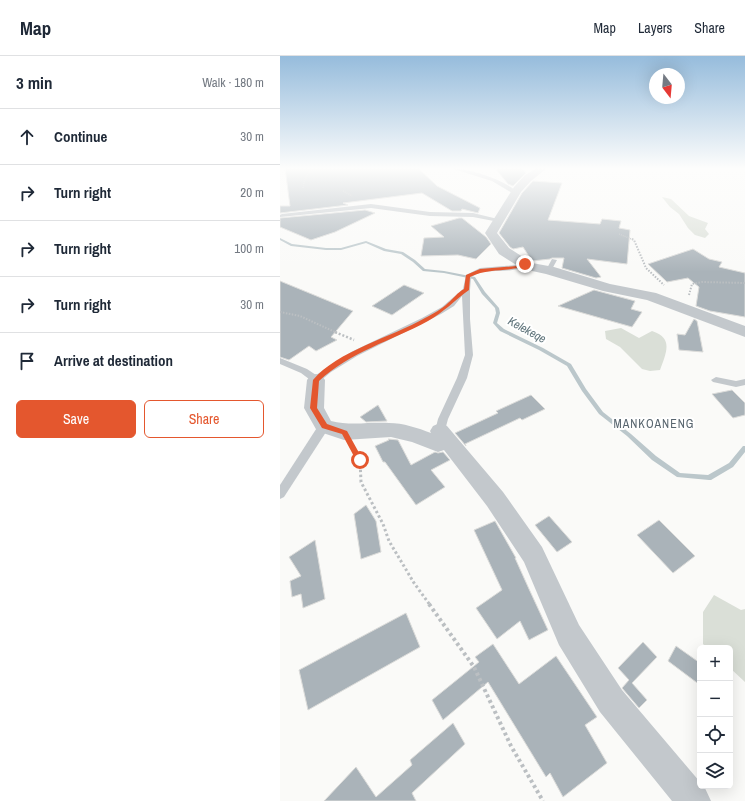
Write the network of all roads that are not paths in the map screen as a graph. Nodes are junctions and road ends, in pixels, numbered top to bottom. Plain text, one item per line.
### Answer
1 (509, 203) edge
2 (282, 216) dead end
3 (498, 220) junction
4 (525, 264) junction
5 (466, 290) junction
6 (745, 332) edge
7 (280, 361) edge
8 (316, 380) junction
9 (716, 380) dead end
10 (745, 382) edge
11 (324, 426) junction
12 (444, 436) junction
13 (280, 494) edge
14 (694, 801) edge

1 - 3 street
2 - 3 lane
3 - 4 street
4 - 5 lane
4 - 6 street
5 - 8 lane
5 - 12 lane
7 - 8 lane
8 - 11 street
9 - 10 lane
11 - 12 street
11 - 13 lane
12 - 14 street

